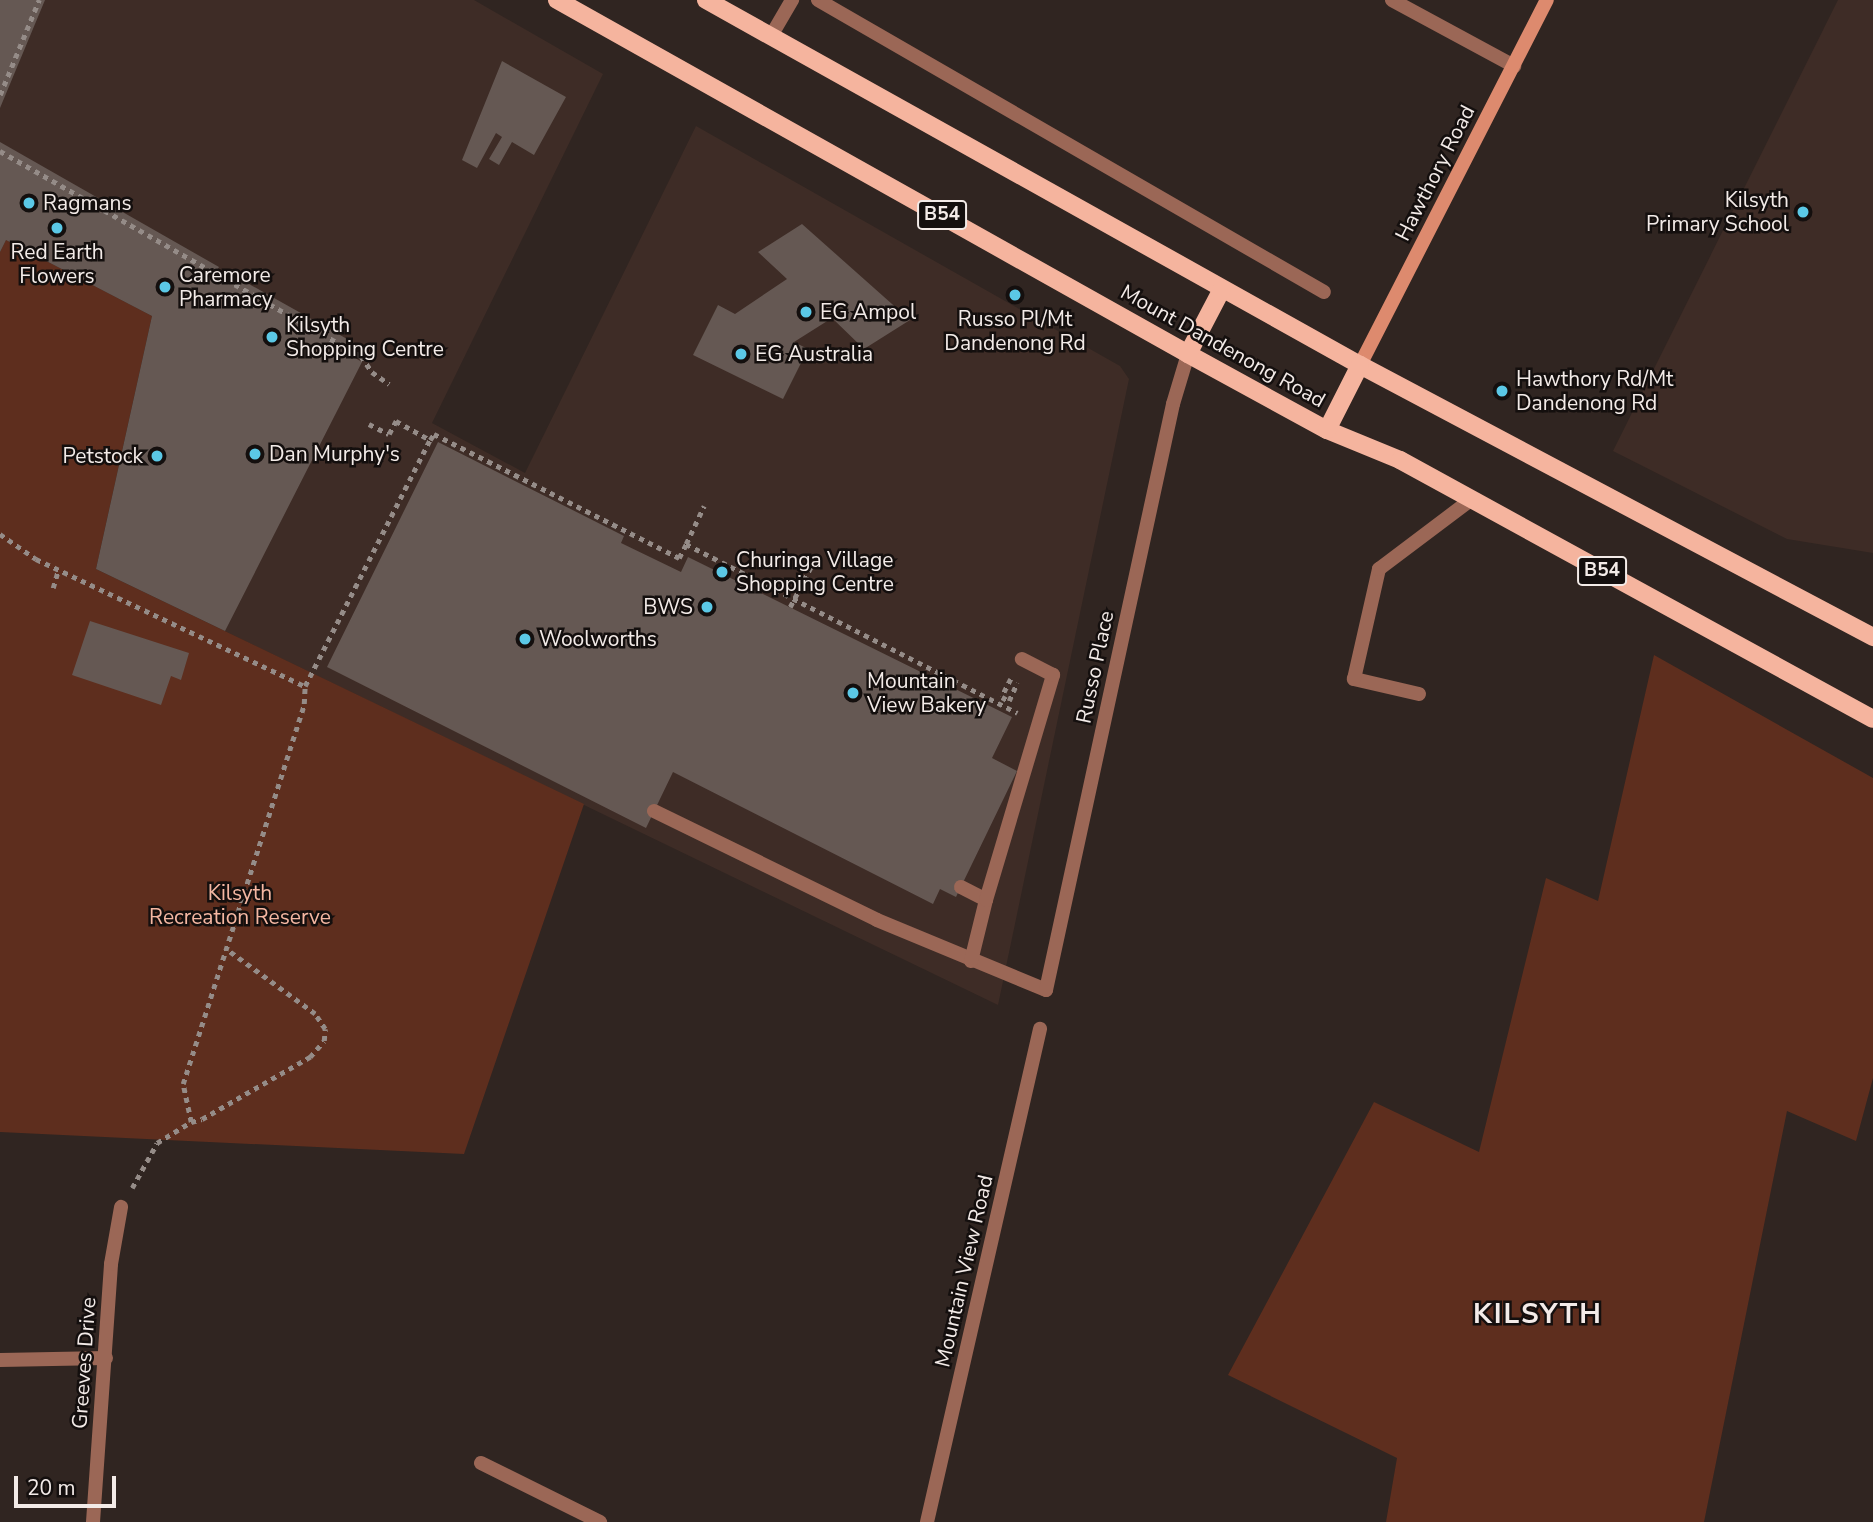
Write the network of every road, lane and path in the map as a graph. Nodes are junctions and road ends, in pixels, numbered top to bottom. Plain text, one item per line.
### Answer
1 (39, 0) edge
2 (557, 0) edge
3 (706, 0) edge
4 (792, 0) edge
5 (818, 0) edge
6 (1392, 0) edge
7 (1547, 0) edge
8 (771, 36) junction
9 (1514, 66) junction
10 (0, 95) edge
11 (0, 150) edge
12 (1222, 289) junction
13 (1324, 292) dead end
14 (1188, 354) junction
15 (1360, 365) junction
16 (389, 384) dead end
17 (369, 424) dead end
18 (1326, 430) junction
19 (430, 440) junction
20 (1472, 499) junction
21 (704, 506) dead end
22 (0, 534) edge
23 (686, 544) junction
24 (814, 559) dead end
25 (58, 570) junction
26 (53, 588) dead end
27 (794, 600) junction
28 (790, 607) dead end
29 (1873, 637) edge
30 (1021, 659) joint
31 (1028, 682) dead end
32 (304, 686) junction
33 (1419, 694) dead end
34 (1021, 703) dead end
35 (1873, 719) edge
36 (654, 811) dead end
37 (961, 887) dead end
38 (986, 900) junction
39 (226, 949) junction
40 (971, 961) junction
41 (1041, 1029) dead end
42 (191, 1122) junction
43 (121, 1207) joint
44 (106, 1357) junction
45 (0, 1360) edge
46 (481, 1463) dead end
47 (93, 1522) edge
48 (600, 1522) edge
49 (928, 1522) edge

1 - 10 path
2 - 14 main road, Mount Dandenong Road / B54
3 - 8 main road
4 - 8 street
5 - 13 street
6 - 9 street
7 - 9 main road, Hawthory Road
8 - 12 main road
9 - 15 main road, Hawthory Road
11 - 16 path
12 - 14 main road
12 - 15 main road
14 - 18 main road, Mount Dandenong Road / B54
14 - 40 street, Russo Place
15 - 18 main road
15 - 29 main road
17 - 19 path
18 - 20 main road, Mount Dandenong Road / B54
19 - 23 path
19 - 32 path
20 - 33 street
20 - 35 main road, Mount Dandenong Road / B54
21 - 23 path
22 - 25 path
23 - 27 path
24 - 27 path
25 - 26 path
25 - 32 path
27 - 28 path
27 - 34 path
30 - 31 path
30 - 38 street
32 - 39 path
36 - 40 street
37 - 38 street
38 - 40 street
39 - 42 path
39 - 42 path
41 - 49 street, Mountain View Road
42 - 43 path
43 - 44 street, Greeves Drive
44 - 45 street
44 - 47 street, Greeves Drive
46 - 48 street

